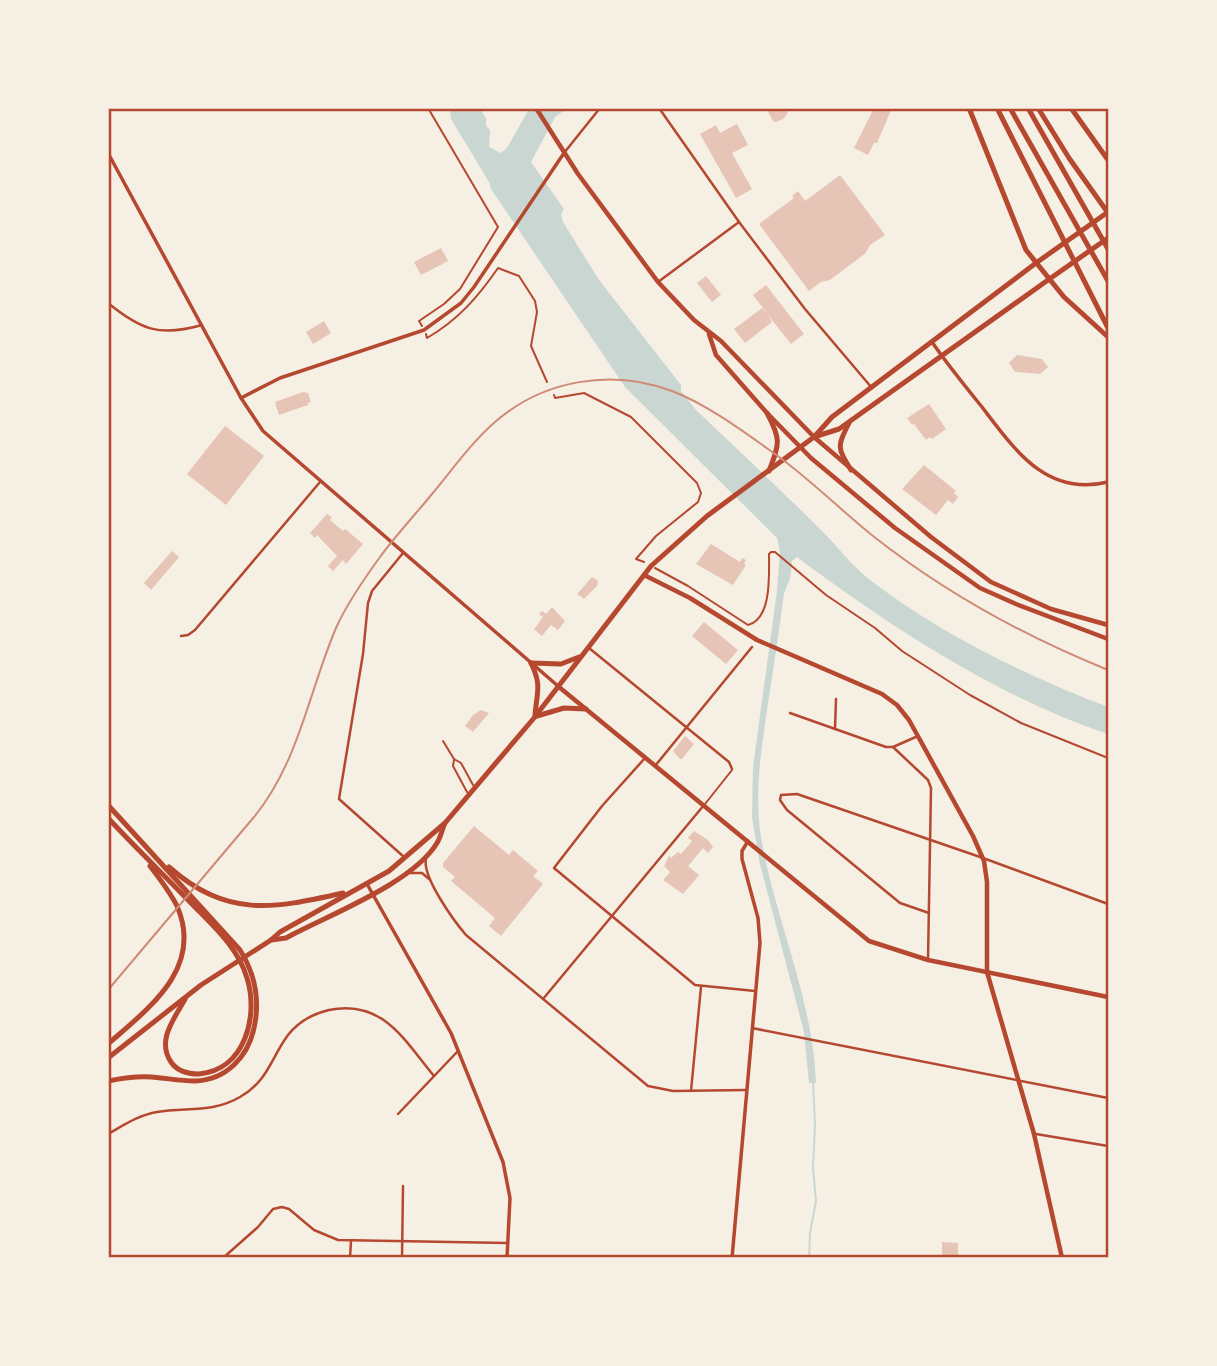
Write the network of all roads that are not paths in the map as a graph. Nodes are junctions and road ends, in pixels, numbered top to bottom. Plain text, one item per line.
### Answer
1 (536, 108) edge
2 (600, 108) edge
3 (659, 108) edge
4 (969, 108) edge
5 (997, 108) edge
6 (1010, 108) edge
7 (1028, 108) edge
8 (1038, 108) edge
9 (1071, 108) edge
10 (108, 153) edge
11 (564, 153) junction
12 (1108, 160) edge
13 (1108, 213) edge
14 (739, 222) junction
15 (1108, 238) edge
16 (1108, 249) edge
17 (1036, 263) junction
18 (1048, 280) junction
19 (1108, 281) edge
20 (658, 282) junction
21 (108, 303) edge
22 (202, 325) junction
23 (1108, 328) edge
24 (709, 334) junction
25 (1108, 337) edge
26 (932, 342) junction
27 (941, 355) junction
28 (872, 387) junction
29 (241, 398) junction
30 (767, 413) junction
31 (849, 421) junction
32 (814, 437) junction
33 (801, 447) junction
34 (851, 470) junction
35 (769, 471) junction
36 (320, 482) junction
37 (1108, 482) edge
38 (403, 553) junction
39 (644, 575) junction
40 (1108, 625) edge
41 (181, 636) dead end
42 (1108, 639) edge
43 (752, 647) dead end
44 (589, 648) junction
45 (582, 657) junction
46 (531, 663) junction
47 (559, 687) junction
48 (836, 699) dead end
49 (586, 709) junction
50 (790, 713) dead end
51 (534, 718) junction
52 (686, 728) junction
53 (835, 729) junction
54 (918, 736) junction
55 (443, 741) dead end
56 (893, 747) junction
57 (645, 758) junction
58 (454, 759) junction
59 (655, 766) junction
60 (732, 769) joint
61 (475, 788) junction
62 (468, 795) junction
63 (108, 805) edge
64 (704, 805) junction
65 (108, 818) edge
66 (445, 822) junction
67 (930, 839) junction
68 (748, 841) junction
69 (147, 847) junction
70 (430, 850) junction
71 (140, 852) junction
72 (405, 858) junction
73 (983, 858) junction
74 (401, 877) junction
75 (433, 883) junction
76 (367, 884) junction
77 (353, 891) junction
78 (372, 894) junction
79 (1108, 904) edge
80 (929, 913) junction
81 (612, 915) junction
82 (207, 916) junction
83 (271, 940) junction
84 (928, 960) junction
85 (987, 972) junction
86 (251, 983) junction
87 (701, 987) junction
88 (755, 991) junction
89 (187, 996) junction
90 (1108, 997) edge
91 (543, 999) junction
92 (752, 1028) junction
93 (108, 1044) edge
94 (459, 1050) junction
95 (108, 1058) edge
96 (434, 1076) junction
97 (108, 1081) edge
98 (1020, 1081) junction
99 (746, 1090) junction
100 (691, 1091) junction
101 (1108, 1098) edge
102 (398, 1114) dead end
103 (108, 1134) edge
104 (1034, 1134) junction
105 (1108, 1146) edge
106 (403, 1186) dead end
107 (351, 1241) junction
108 (402, 1241) junction
109 (508, 1243) junction
110 (223, 1258) edge
111 (350, 1258) edge
112 (402, 1258) edge
113 (507, 1258) edge
114 (732, 1258) edge
115 (1062, 1258) edge

1 - 11 main road
2 - 11 street
3 - 14 street
4 - 17 main road
5 - 23 main road
6 - 19 main road
7 - 16 main road
8 - 13 main road
9 - 12 main road
10 - 22 street
11 - 20 main road
11 - 29 street
13 - 17 main road
14 - 20 street
14 - 28 street
15 - 18 main road
17 - 18 main road
17 - 26 main road
18 - 25 main road
18 - 27 main road
20 - 24 main road
21 - 22 street
22 - 29 street
24 - 30 main road
24 - 32 main road
26 - 27 street
26 - 28 main road
27 - 31 main road
27 - 37 street
28 - 32 main road
29 - 36 street
30 - 33 main road
30 - 35 main road
31 - 32 main road
31 - 34 main road
32 - 33 main road
32 - 34 main road
33 - 35 main road
33 - 42 main road
34 - 40 main road
35 - 39 main road
36 - 38 street
36 - 41 street
38 - 46 street
38 - 72 street
39 - 44 main road
39 - 54 main road
43 - 52 street
44 - 45 main road
44 - 52 street
45 - 46 main road
45 - 47 main road
46 - 47 street
46 - 51 main road
47 - 49 main road
47 - 51 main road
48 - 53 street
49 - 51 main road
49 - 57 main road
50 - 53 street
51 - 61 main road
52 - 59 street
52 - 60 street
53 - 56 street
54 - 56 street
54 - 73 main road
55 - 58 lane
56 - 67 street
57 - 59 main road
57 - 81 street
58 - 61 lane
58 - 62 lane
59 - 64 main road
60 - 64 lane
61 - 62 main road
62 - 66 main road
63 - 69 main road
64 - 68 main road
64 - 81 street
65 - 71 main road
66 - 70 main road
66 - 72 main road
67 - 73 street
67 - 80 street
67 - 80 street
68 - 84 main road
68 - 88 street
69 - 77 main road
69 - 82 main road
70 - 74 main road
70 - 75 street
71 - 82 main road
71 - 93 main road
72 - 76 main road
73 - 79 street
73 - 85 main road
74 - 75 street
74 - 78 main road
75 - 91 street
76 - 77 main road
76 - 78 street
77 - 83 main road
78 - 83 main road
78 - 94 street
80 - 84 street
81 - 87 street
81 - 91 street
82 - 86 main road
83 - 89 main road
84 - 85 main road
85 - 90 main road
85 - 98 main road
86 - 89 main road
86 - 97 main road
87 - 88 street
87 - 100 street
88 - 92 street
89 - 95 main road
91 - 100 street
92 - 98 street
92 - 99 street
94 - 96 street
94 - 109 street
96 - 102 street
96 - 103 street
98 - 101 street
98 - 104 main road
99 - 100 street
99 - 114 street
104 - 105 street
104 - 115 main road
106 - 108 street
107 - 108 street
107 - 110 street
107 - 111 street
108 - 109 street
108 - 112 street
109 - 113 street

